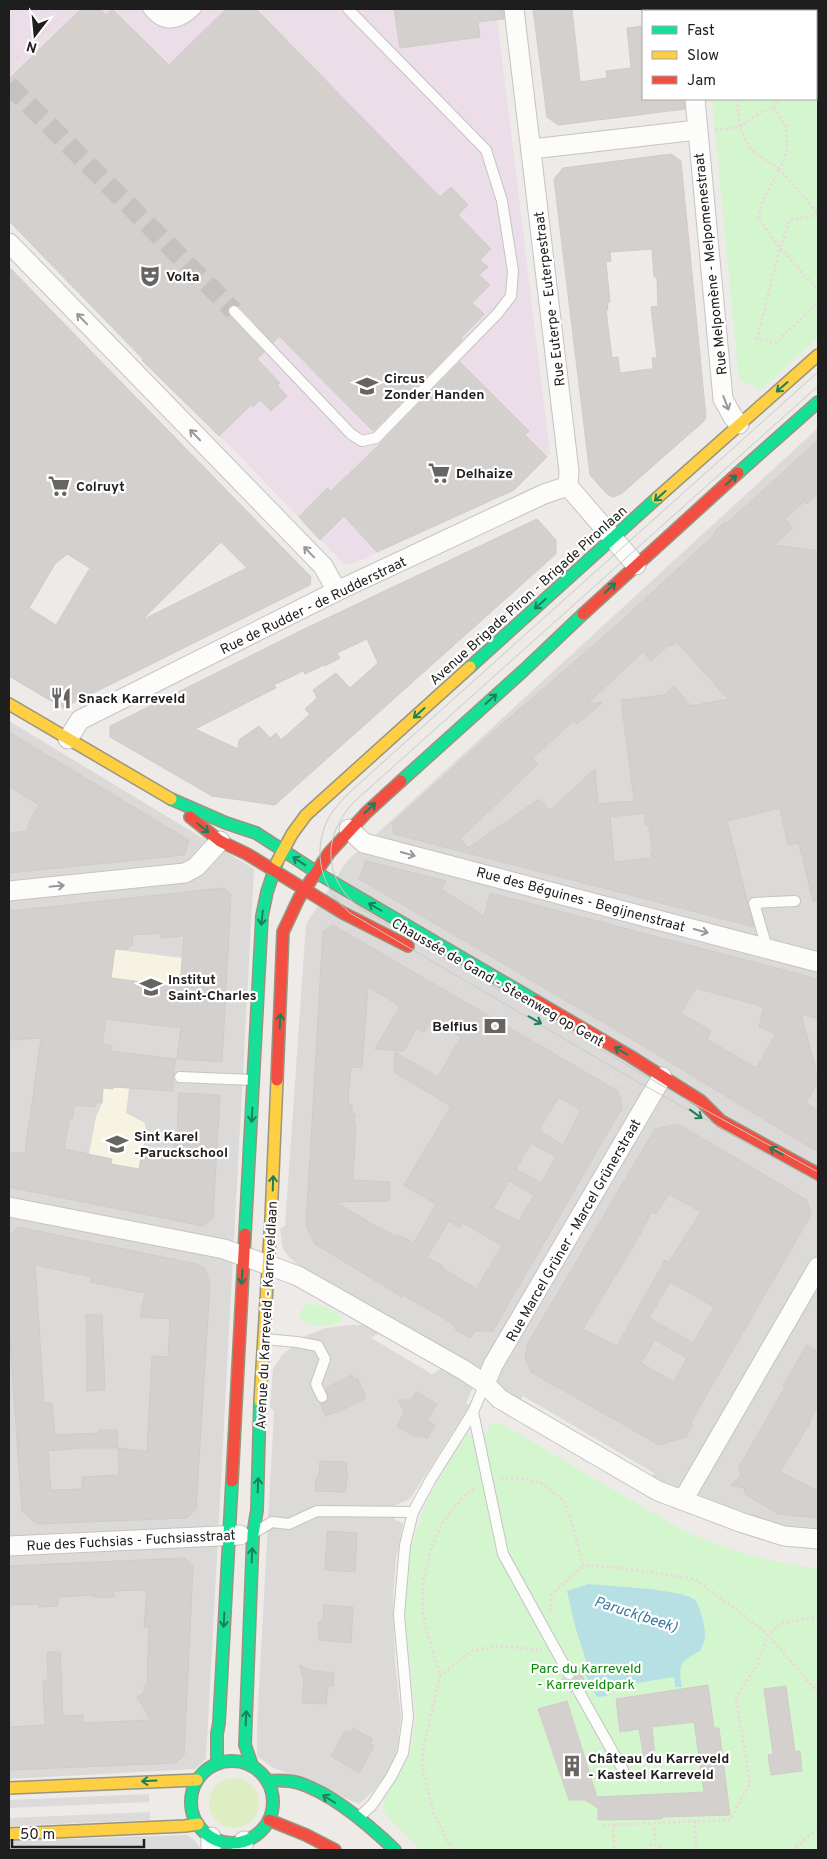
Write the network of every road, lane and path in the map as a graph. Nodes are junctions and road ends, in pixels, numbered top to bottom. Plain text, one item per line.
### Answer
1 (68, 9) edge
2 (148, 9) edge
3 (157, 9) edge
4 (183, 9) edge
5 (196, 9) edge
6 (348, 9) edge
7 (514, 9) edge
8 (9, 65) edge
9 (695, 100) edge
10 (737, 100) edge
11 (777, 100) edge
12 (774, 108) junction
13 (740, 126) junction
14 (704, 130) junction
15 (532, 149) junction
16 (780, 169) junction
17 (818, 214) edge
18 (9, 244) edge
19 (780, 248) junction
20 (818, 290) edge
21 (818, 303) edge
22 (234, 311) tunnel mouth
23 (818, 355) edge
24 (818, 402) edge
25 (739, 424) junction
26 (568, 486) junction
27 (613, 538) junction
28 (636, 564) junction
29 (337, 591) junction
30 (9, 704) edge
31 (68, 739) junction
32 (166, 797) junction
33 (348, 830) junction
34 (220, 841) junction
35 (283, 850) junction
36 (274, 871) junction
37 (315, 871) junction
38 (303, 889) junction
39 (9, 891) edge
40 (795, 902) dead end
41 (767, 948) junction
42 (419, 952) dead end
43 (818, 962) edge
44 (613, 1073) dead end
45 (180, 1077) dead end
46 (253, 1080) junction
47 (627, 1085) dead end
48 (656, 1086) junction
49 (699, 1116) dead end
50 (759, 1155) dead end
51 (818, 1174) edge
52 (9, 1207) edge
53 (244, 1257) junction
54 (268, 1265) junction
55 (818, 1267) edge
56 (263, 1338) junction
57 (485, 1384) junction
58 (322, 1397) dead end
59 (473, 1412) junction
60 (683, 1500) junction
61 (414, 1512) junction
62 (253, 1534) junction
63 (229, 1536) junction
64 (818, 1538) edge
65 (9, 1546) edge
66 (583, 1565) dead end
67 (818, 1617) edge
68 (547, 1634) junction
69 (768, 1635) junction
70 (559, 1657) junction
71 (569, 1674) dead end
72 (440, 1676) dead end
73 (578, 1690) dead end
74 (818, 1692) edge
75 (217, 1764) junction
76 (252, 1765) junction
77 (622, 1770) dead end
78 (197, 1780) junction
79 (268, 1781) junction
80 (9, 1788) edge
81 (357, 1819) junction
82 (269, 1820) junction
83 (695, 1822) junction
84 (603, 1825) dead end
85 (613, 1825) junction
86 (654, 1828) dead end
87 (818, 1829) edge
88 (9, 1834) edge
89 (207, 1837) edge
90 (655, 1844) junction
91 (242, 1846) edge
92 (335, 1850) edge
93 (394, 1850) edge
94 (614, 1850) edge
95 (647, 1850) edge
96 (663, 1850) edge
97 (696, 1850) edge
98 (792, 1850) edge

1 - 8 path
2 - 5 lane
3 - 4 lane
6 - 22 lane
7 - 15 street, Rue Euterpe - Euterpestraat
9 - 14 street, Rue Melpomène - Melpomenestraat
10 - 13 path
11 - 12 path
12 - 13 path
12 - 16 path
13 - 14 path
13 - 16 path
14 - 15 street
14 -> 25 street, Rue Melpomène - Melpomenestraat
15 - 26 street, Rue Euterpe - Euterpestraat
16 - 17 path
16 - 19 path
17 - 19 path
29 -> 18 street
19 - 20 path
19 - 21 path
23 -> 25 street, Avenue Brigade Piron - Brigade Pironlaan
28 -> 24 street
25 -> 27 street, Avenue Brigade Piron - Brigade Pironlaan
26 - 27 street
26 - 29 street, Rue de Rudder - de Rudderstraat
27 - 28 street
27 -> 35 street, Avenue Brigade Piron - Brigade Pironlaan
33 -> 28 street
29 - 31 street, Rue de Rudder - de Rudderstraat
30 - 31 street, Chaussée de Gand - Steenweg op Gent
31 - 32 street, Chaussée de Gand - Steenweg op Gent
32 -> 34 street, Chaussée de Gand - Steenweg op Gent
32 - 35 street, Chaussée de Gand - Steenweg op Gent
33 - 37 street
33 -> 41 street, Rue des Béguines - Begijnenstraat
34 - 36 street, Chaussée de Gand - Steenweg op Gent
39 -> 34 street
35 - 36 street, Avenue Brigade Piron - Brigade Pironlaan
37 -> 35 street, Chaussée de Gand - Steenweg op Gent
36 - 38 street, Chaussée de Gand - Steenweg op Gent
36 -> 46 street, Avenue du Karreveld - Karreveldlaan
37 - 38 street, Avenue du Karreveld - Karreveldlaan
48 -> 37 street, Chaussée de Gand - Steenweg op Gent
38 - 42 street, Chaussée de Gand - Steenweg op Gent
54 -> 38 street, Avenue du Karreveld - Karreveldlaan
40 - 41 lane
41 - 43 street, Rue des Béguines - Begijnenstraat
44 - 47 path
45 - 46 lane
46 -> 53 street, Avenue du Karreveld - Karreveldlaan
51 -> 48 street, Chaussée de Gand - Steenweg op Gent
48 - 57 street, Rue Marcel Grüner - Marcel Grünerstraat
49 -> 50 street
52 - 53 street
53 - 54 street
53 -> 63 street, Avenue du Karreveld - Karreveldlaan
54 - 56 street, Avenue du Karreveld - Karreveldlaan
54 - 57 street
55 - 60 street
56 - 58 lane
62 -> 56 street, Avenue du Karreveld - Karreveldlaan
57 - 59 lane
57 - 60 street
59 - 61 lane
59 - 68 lane
60 - 64 street
61 - 62 lane
61 - 81 lane
62 - 63 street, Rue des Fuchsias - Fuchsiasstraat
76 -> 62 street, Avenue du Karreveld - Karreveldlaan
63 - 65 street, Rue des Fuchsias - Fuchsiasstraat
63 -> 75 street, Avenue du Karreveld - Karreveldlaan
66 - 68 path
67 - 69 path
68 - 70 lane
69 - 74 path
69 - 83 path
70 - 71 lane
70 - 72 path
73 - 77 lane
75 - 76 street
75 - 78 street
76 - 79 street
78 -> 80 street
78 - 89 street
81 -> 79 street
79 - 82 street
81 - 93 street
82 - 91 street
82 - 92 street
83 - 85 path
83 - 97 path
84 - 85 path
85 - 94 path
86 - 90 path
87 - 98 path
88 - 89 street
89 - 91 street
90 - 95 path
90 - 96 path

